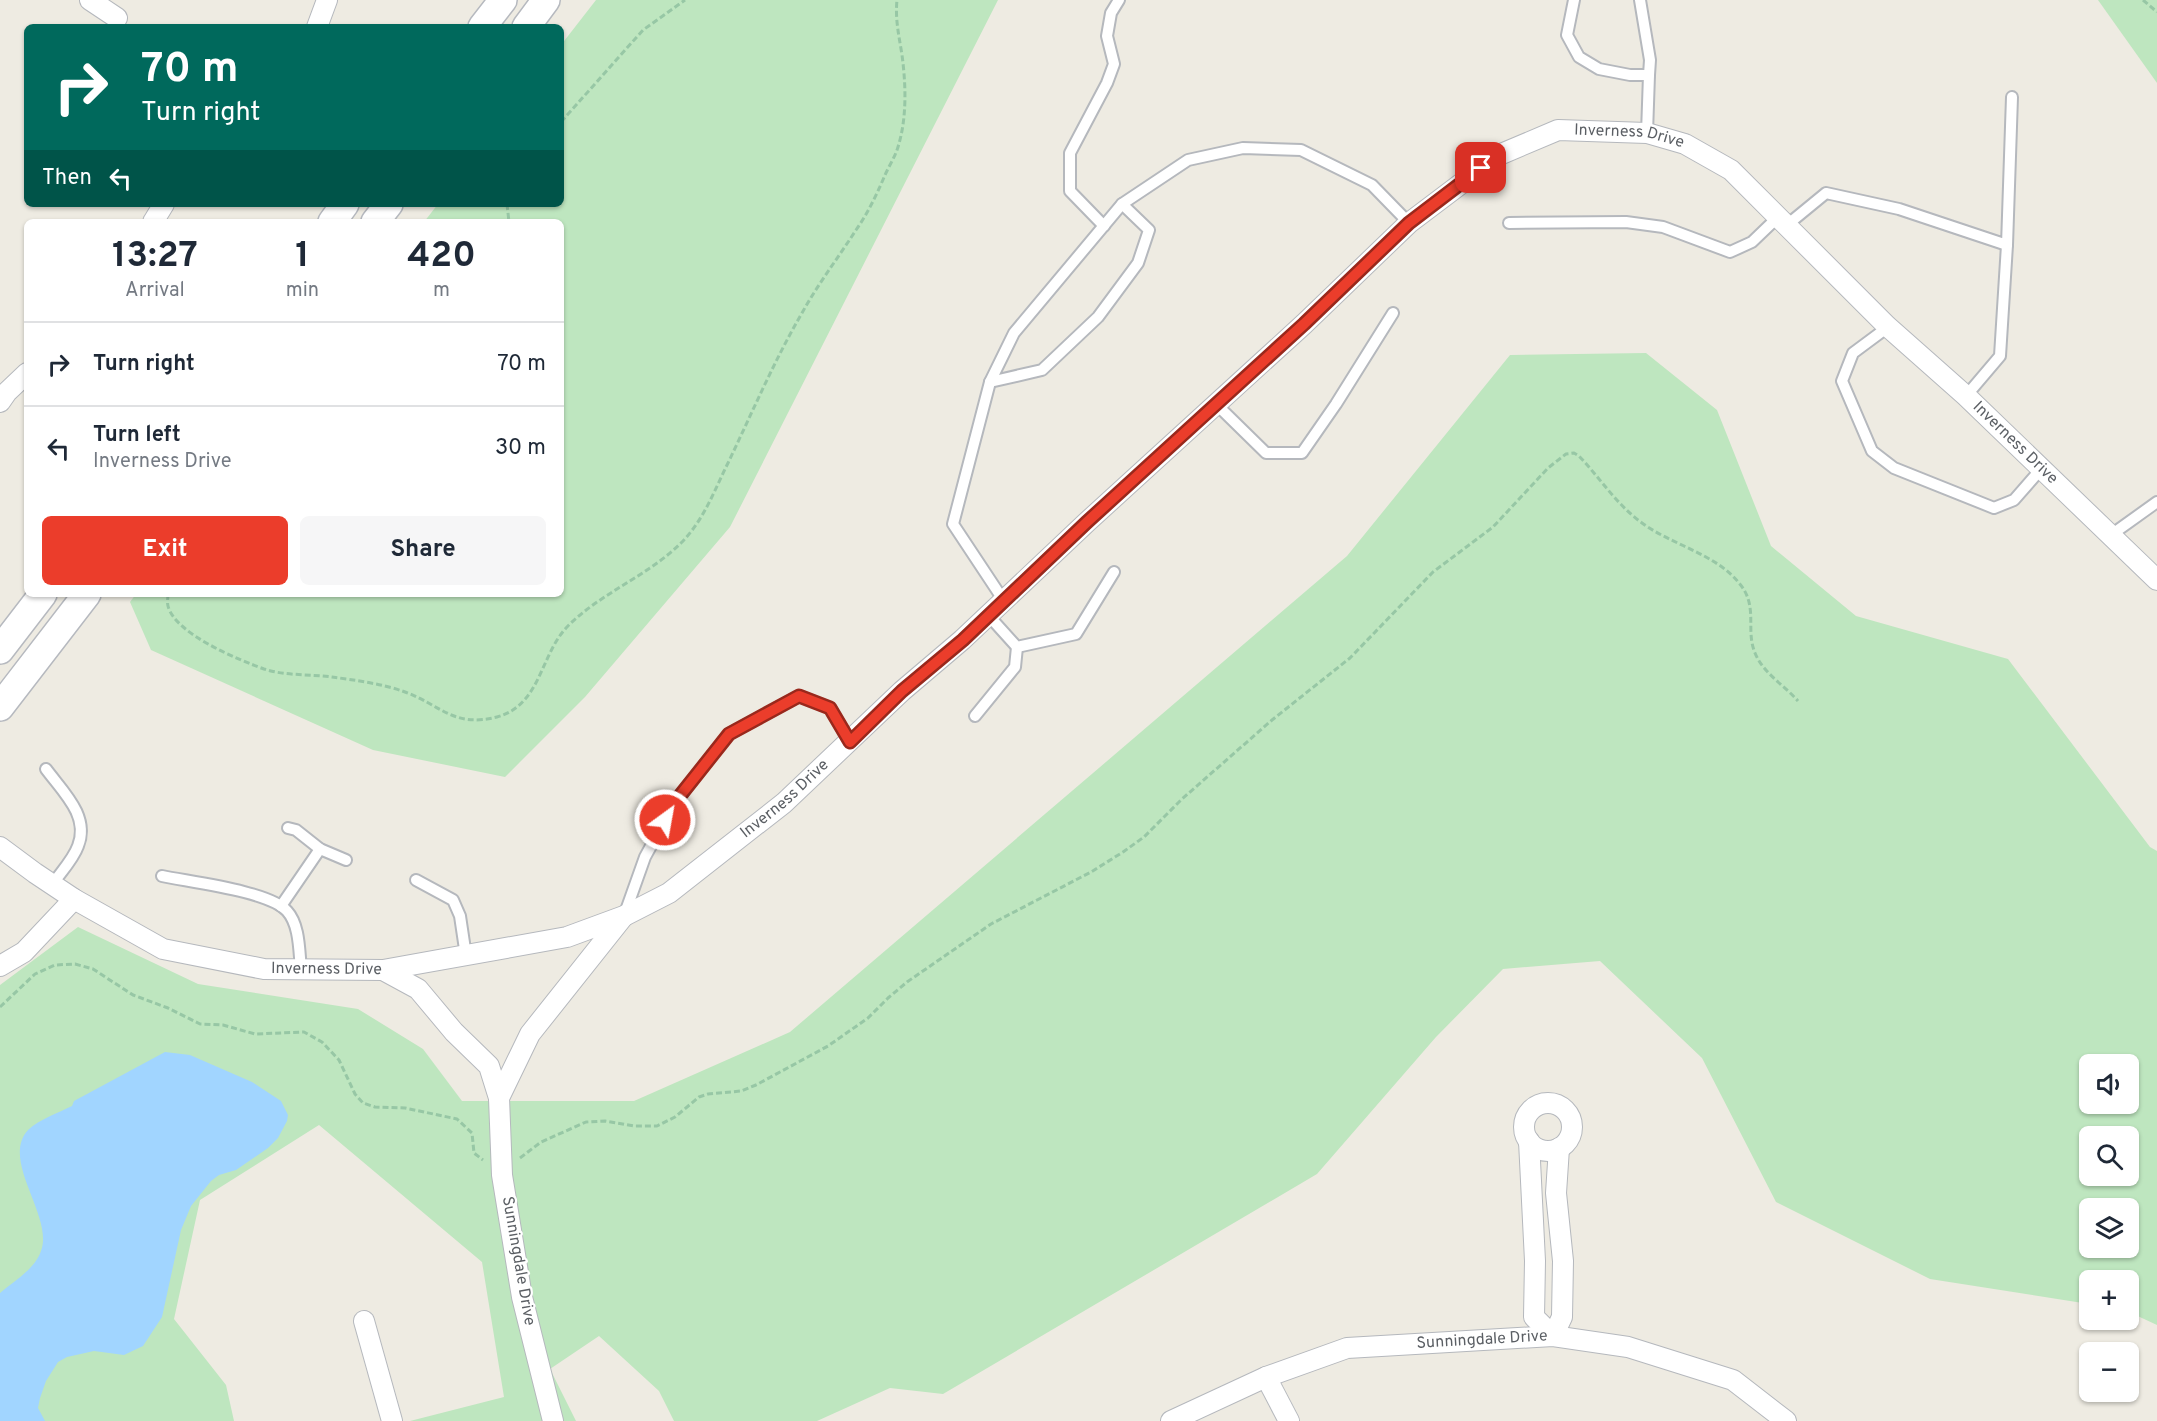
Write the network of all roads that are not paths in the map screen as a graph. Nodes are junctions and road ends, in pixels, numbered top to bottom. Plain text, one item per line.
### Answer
1 (90, 0) edge
2 (327, 0) edge
3 (503, 0) edge
4 (546, 0) edge
5 (1119, 0) edge
6 (1574, 0) edge
7 (1640, 0) edge
8 (117, 18) dead end
9 (318, 24) edge
10 (484, 24) edge
11 (528, 24) edge
12 (1649, 75) junction
13 (2012, 97) dead end
14 (1647, 133) junction
15 (1122, 204) junction
16 (387, 207) edge
17 (377, 219) edge
18 (1782, 221) junction
19 (1409, 223) junction
20 (1509, 223) dead end
21 (1104, 226) junction
22 (2007, 245) junction
23 (1393, 313) dead end
24 (1888, 327) junction
25 (24, 376) edge
26 (990, 382) junction
27 (1966, 396) junction
28 (0, 402) edge
29 (1216, 404) junction
30 (2042, 468) junction
31 (2157, 502) edge
32 (2111, 535) junction
33 (1114, 572) dead end
34 (2157, 580) edge
35 (41, 597) edge
36 (85, 597) edge
37 (1004, 601) junction
38 (989, 616) junction
39 (1017, 647) junction
40 (0, 650) edge
41 (0, 707) edge
42 (975, 716) dead end
43 (850, 742) junction
44 (46, 769) dead end
45 (288, 828) dead end
46 (0, 847) edge
47 (320, 849) junction
48 (346, 860) dead end
49 (162, 876) dead end
50 (416, 880) dead end
51 (52, 885) junction
52 (74, 899) junction
53 (281, 906) junction
54 (624, 916) junction
55 (466, 956) junction
56 (0, 966) edge
57 (301, 969) junction
58 (383, 970) junction
59 (499, 1098) junction
60 (1528, 1141) junction
61 (1559, 1148) junction
62 (1556, 1193) junction
63 (1530, 1196) junction
64 (1563, 1261) junction
65 (1535, 1262) junction
66 (364, 1321) dead end
67 (1553, 1336) junction
68 (1266, 1377) junction
69 (392, 1421) edge
70 (553, 1421) edge
71 (1171, 1421) edge
72 (1289, 1421) edge
73 (1786, 1421) edge

1 - 8 street
2 - 9 street
3 - 10 main road
4 - 11 main road
5 - 21 lane
6 - 12 lane
7 - 12 lane
12 - 14 lane
13 - 22 lane
14 - 18 street, Inverness Drive
14 - 19 street, Inverness Drive
15 - 19 lane
15 - 21 lane
15 - 26 lane
16 - 17 main road
18 - 20 lane
18 - 22 lane
18 - 24 street, Inverness Drive
19 - 29 street, Inverness Drive
21 - 26 lane
22 - 27 lane
23 - 29 lane
24 - 27 street, Inverness Drive
24 - 30 lane
25 - 28 street
26 - 37 lane
27 - 30 street, Inverness Drive
29 - 37 street, Inverness Drive
30 - 32 street, Inverness Drive
31 - 32 lane
32 - 34 street, Inverness Drive
33 - 39 lane
35 - 40 main road
36 - 41 main road
37 - 38 street, Inverness Drive
38 - 39 lane
38 - 43 street, Inverness Drive
39 - 42 lane
43 - 54 street, Inverness Drive
43 - 54 lane
44 - 51 lane
45 - 47 lane
46 - 51 street, Inverness Drive
47 - 48 lane
47 - 53 lane
49 - 53 lane
50 - 55 lane
51 - 52 street, Inverness Drive
52 - 56 street
52 - 57 street, Inverness Drive
53 - 57 lane
54 - 55 street, Inverness Drive
54 - 59 street, Sunningdale Drive
55 - 58 street, Inverness Drive
57 - 58 street, Inverness Drive
58 - 59 street, Sunningdale Drive
59 - 70 street, Sunningdale Drive
60 - 61 street
60 - 61 street
60 - 63 street
61 - 62 street
62 - 63 street
62 - 64 street
63 - 65 street
64 - 65 street
64 - 67 street
65 - 67 street
66 - 69 street
67 - 68 street, Sunningdale Drive
67 - 73 street, Sunningdale Drive
68 - 71 street, Sunningdale Drive
68 - 72 street

